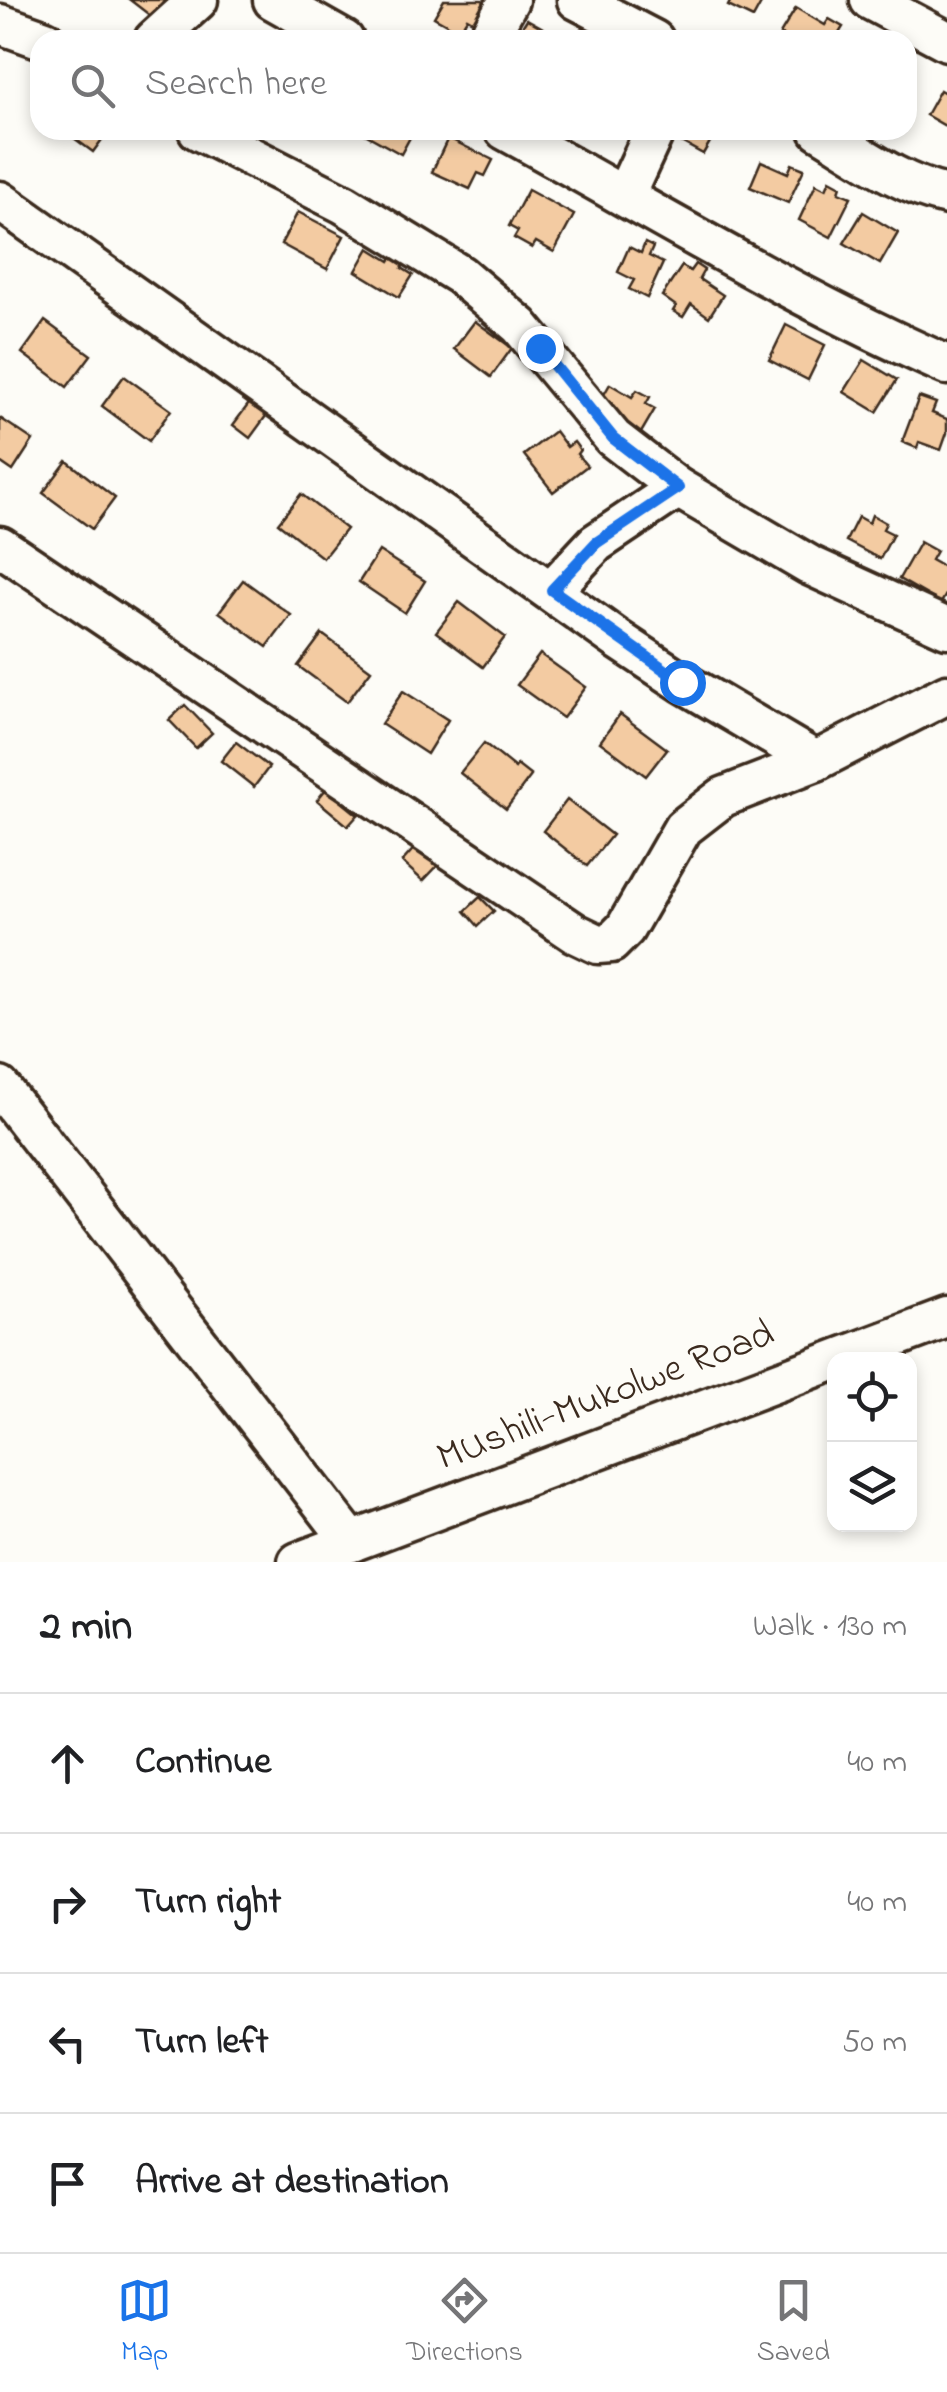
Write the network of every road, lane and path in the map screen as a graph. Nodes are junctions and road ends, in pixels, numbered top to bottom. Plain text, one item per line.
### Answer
1 (198, 0) edge
2 (273, 0) edge
3 (509, 0) edge
4 (577, 0) edge
5 (870, 0) edge
6 (0, 24) edge
7 (165, 30) edge
8 (326, 30) edge
9 (492, 30) edge
10 (635, 30) edge
11 (30, 35) edge
12 (947, 41) edge
13 (218, 140) edge
14 (523, 140) edge
15 (650, 140) edge
16 (835, 140) edge
17 (947, 195) edge
18 (625, 196) junction
19 (0, 201) edge
20 (947, 364) edge
21 (678, 488) junction
22 (0, 546) edge
23 (552, 590) junction
24 (947, 628) edge
25 (947, 694) edge
26 (816, 761) junction
27 (0, 1087) edge
28 (947, 1318) edge
29 (352, 1542) junction
30 (298, 1562) edge

1 - 7 street
2 - 8 street
3 - 9 street
4 - 10 street
5 - 12 street
6 - 11 street
13 - 21 street
14 - 18 street
15 - 18 street
16 - 17 street
18 - 20 street
19 - 23 street
21 - 23 street
21 - 24 street
22 - 26 street
23 - 26 street
25 - 26 street
27 - 29 street
28 - 29 street, MUshili-Mukolwe Road
29 - 30 street, MUshili-Mukolwe Road

